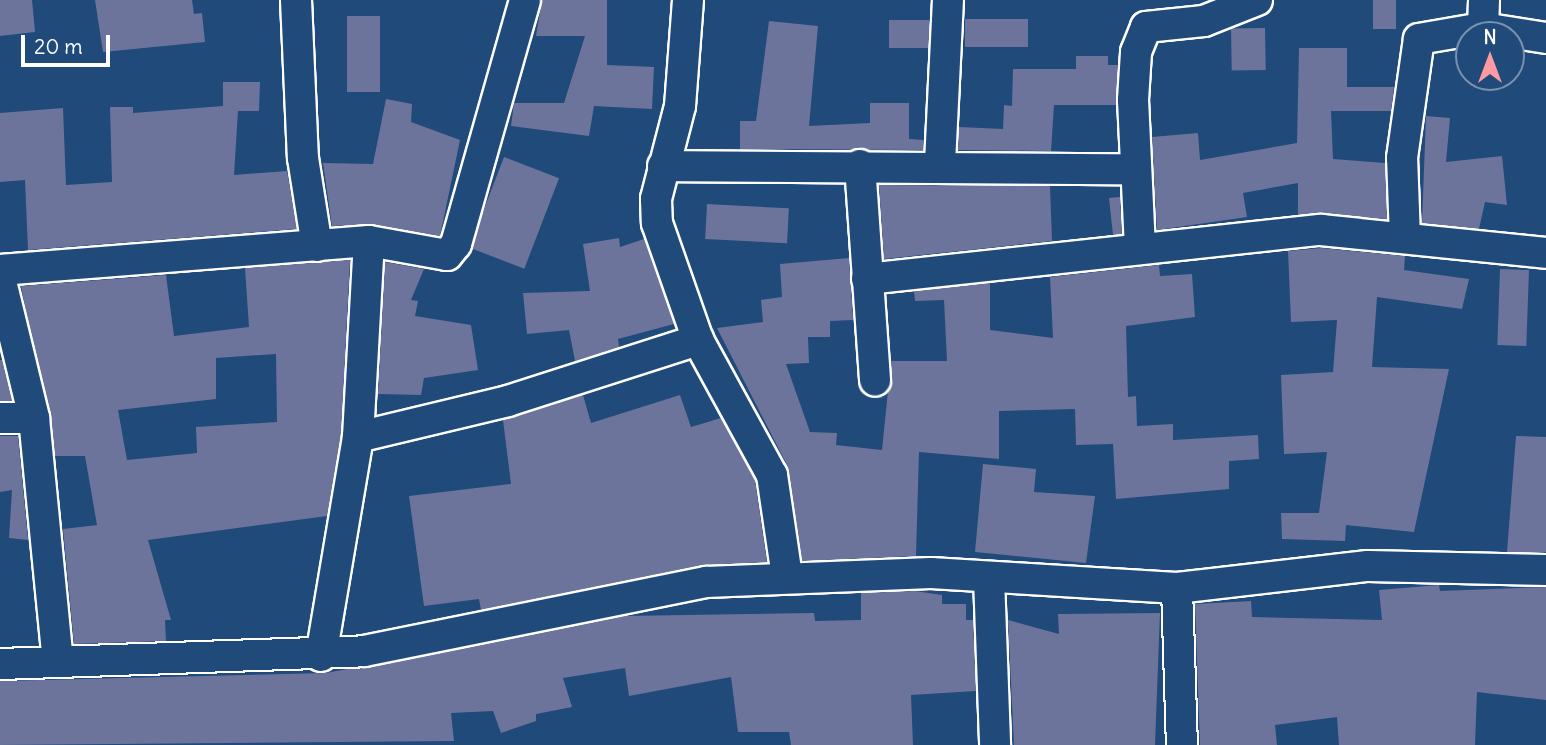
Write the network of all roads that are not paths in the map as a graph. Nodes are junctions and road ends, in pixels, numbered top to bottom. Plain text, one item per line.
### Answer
1 (296, 0) edge
2 (525, 0) edge
3 (688, 0) edge
4 (948, 0) edge
5 (1257, 0) edge
6 (1484, 14) edge
7 (1546, 38) edge
8 (940, 163) junction
9 (860, 165) junction
10 (663, 166) junction
11 (1134, 169) junction
12 (1405, 238) junction
13 (369, 241) junction
14 (317, 246) junction
15 (1140, 248) junction
16 (1546, 253) edge
17 (0, 271) edge
18 (0, 277) edge
19 (867, 279) junction
20 (698, 340) junction
21 (875, 380) dead end
22 (0, 418) edge
23 (34, 418) junction
24 (358, 437) junction
25 (1546, 569) edge
26 (787, 578) junction
27 (989, 578) junction
28 (1177, 588) junction
29 (321, 656) junction
30 (58, 661) junction
31 (0, 664) edge
32 (995, 745) edge
33 (1182, 745) edge

1 - 14 street
2 - 13 street
3 - 10 street
4 - 8 street
5 - 11 street
6 - 7 street
6 - 12 street
8 - 9 street
8 - 11 street
9 - 10 street
9 - 19 street
10 - 20 street
11 - 15 street
12 - 15 street
12 - 16 street
13 - 14 street
13 - 24 street
14 - 17 street
15 - 19 street
18 - 23 street
19 - 21 street
20 - 24 street
20 - 26 street
22 - 23 street
23 - 30 street
24 - 29 street
25 - 28 street
26 - 27 street
26 - 29 street
27 - 28 street
27 - 32 street
28 - 33 street
29 - 30 street
30 - 31 street

